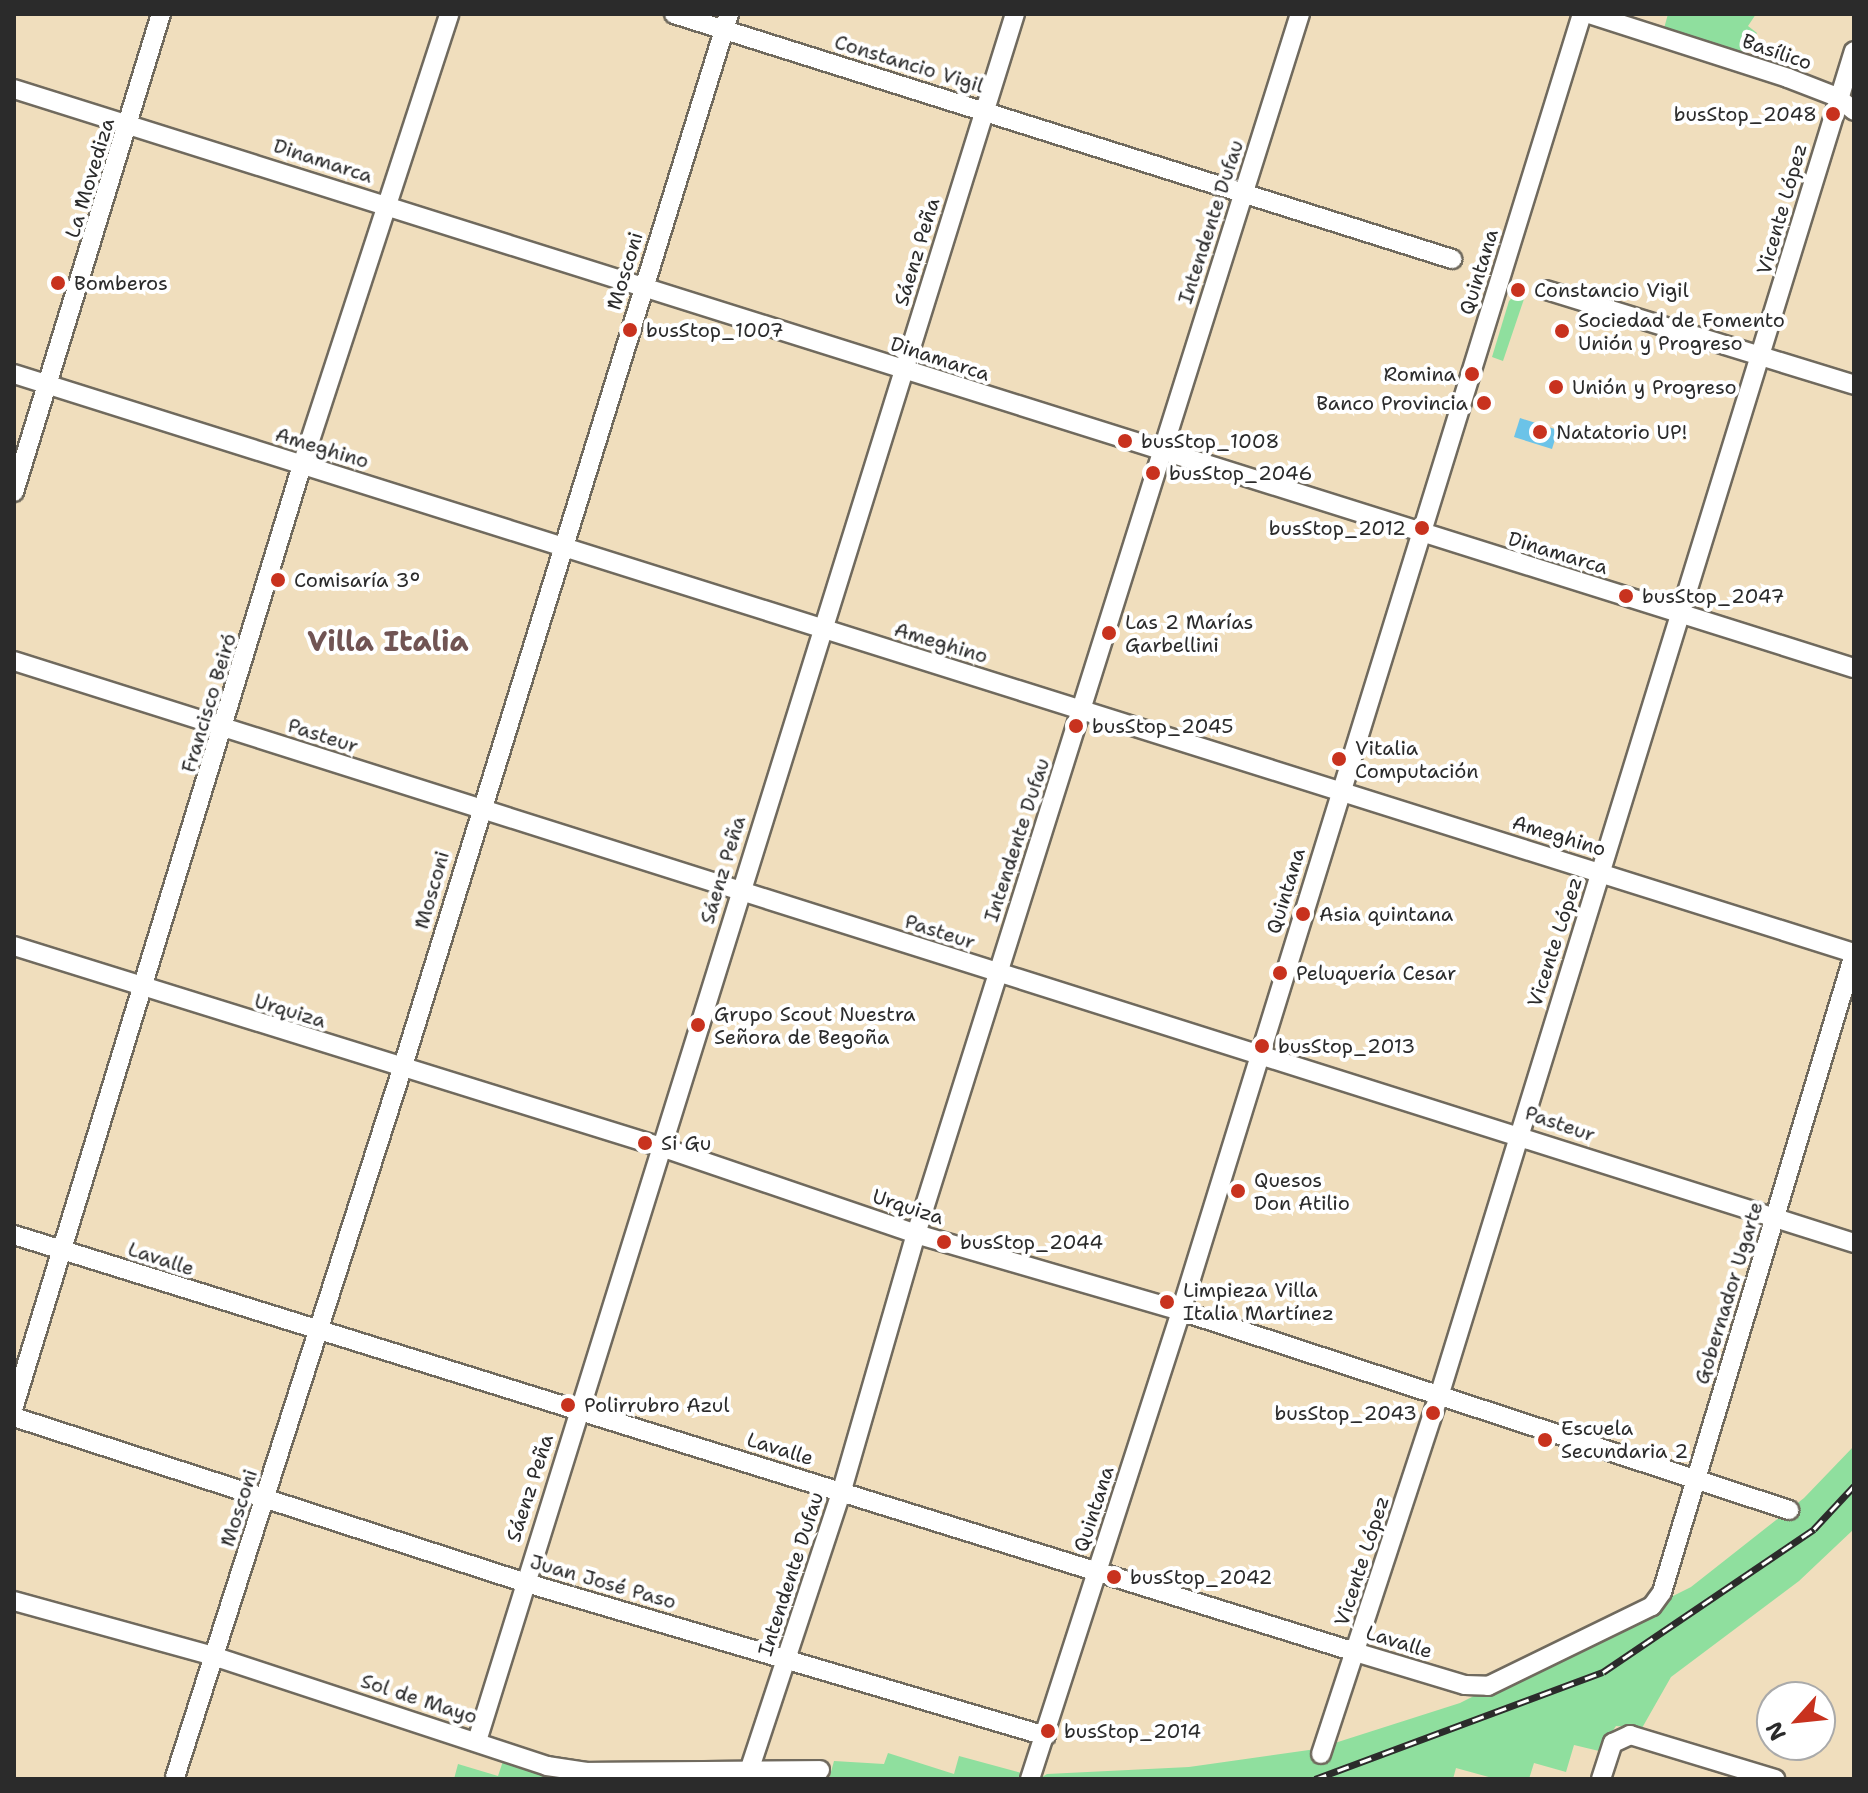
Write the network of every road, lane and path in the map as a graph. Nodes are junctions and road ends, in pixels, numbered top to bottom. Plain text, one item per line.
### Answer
1 (161, 14) edge
2 (449, 14) edge
3 (674, 14) edge
4 (1015, 14) edge
5 (1300, 14) edge
6 (1582, 14) edge
7 (1589, 14) edge
8 (726, 22) edge
9 (1854, 51) edge
10 (14, 89) edge
11 (1837, 97) junction
12 (985, 111) junction
13 (1854, 111) edge
14 (130, 123) junction
15 (1245, 190) junction
16 (390, 206) junction
17 (1452, 259) dead end
18 (643, 287) junction
19 (1546, 290) dead end
20 (1762, 355) junction
21 (903, 370) junction
22 (14, 374) edge
23 (49, 385) junction
24 (1854, 385) edge
25 (1160, 452) junction
26 (302, 465) junction
27 (14, 492) edge
28 (1419, 535) junction
29 (564, 544) junction
30 (1681, 613) junction
31 (822, 629) junction
32 (14, 661) edge
33 (1854, 668) edge
34 (1081, 710) junction
35 (225, 728) junction
36 (1339, 791) junction
37 (479, 809) junction
38 (1601, 872) junction
39 (739, 891) junction
40 (14, 946) edge
41 (1854, 953) edge
42 (997, 973) junction
43 (143, 988) junction
44 (1259, 1056) junction
45 (402, 1069) junction
46 (1518, 1133) junction
47 (661, 1147) junction
48 (1775, 1220) junction
49 (916, 1234) junction
50 (14, 1235) edge
51 (1854, 1243) edge
52 (62, 1250) junction
53 (1181, 1311) junction
54 (315, 1332) junction
55 (1440, 1393) junction
56 (14, 1406) edge
57 (578, 1411) junction
58 (14, 1417) edge
59 (1693, 1480) junction
60 (842, 1490) junction
61 (267, 1496) junction
62 (1789, 1510) dead end
63 (1098, 1572) junction
64 (523, 1582) junction
65 (14, 1601) edge
66 (1355, 1652) junction
67 (213, 1656) junction
68 (787, 1658) junction
69 (1488, 1686) joint
70 (1046, 1736) junction
71 (477, 1741) junction
72 (1321, 1754) dead end
73 (820, 1770) dead end
74 (749, 1771) junction
75 (175, 1777) edge
76 (1030, 1779) edge
77 (1601, 1779) edge
78 (1775, 1779) edge

1 - 14 street, La Movediza
2 - 16 street, Francisco Beiró
3 - 8 street, Constancio Vigil
4 - 12 street, Sáenz Peña
5 - 15 street, Intendente Dufau
6 - 28 street, Quintana
7 - 11 street, Basílico
8 - 12 street, Constancio Vigil
8 - 18 street, Mosconi
9 - 11 street, Vicente López
10 - 14 street, Dinamarca
11 - 13 street, Basílico
11 - 20 street, Vicente López
12 - 15 street, Constancio Vigil
12 - 21 street, Sáenz Peña
14 - 16 street, Dinamarca
14 - 23 street, La Movediza
15 - 17 street, Constancio Vigil
15 - 25 street, Intendente Dufau
16 - 18 street, Dinamarca
16 - 26 street, Francisco Beiró
18 - 21 street, Dinamarca
18 - 29 street, Mosconi
19 - 20 street
20 - 24 street
20 - 30 street, Vicente López
21 - 25 street, Dinamarca
21 - 31 street, Sáenz Peña
22 - 23 street, Ameghino
23 - 26 street, Ameghino
23 - 27 street, La Movediza
25 - 28 street, Dinamarca
25 - 34 street, Intendente Dufau
26 - 29 street, Ameghino
26 - 35 street, Francisco Beiró
28 - 30 street, Dinamarca
28 - 36 street, Quintana
29 - 31 street, Ameghino
29 - 37 street, Mosconi
30 - 33 street, Dinamarca
30 - 38 street, Vicente López
31 - 34 street, Ameghino
31 - 39 street, Sáenz Peña
32 - 35 street, Pasteur
34 - 36 street, Ameghino
34 - 42 street, Intendente Dufau
35 - 37 street, Pasteur
35 - 43 street, Francisco Beiró
36 - 38 street, Ameghino
36 - 44 street, Quintana
37 - 39 street, Pasteur
37 - 45 street, Mosconi
38 - 41 street, Ameghino
38 - 46 street, Vicente López
39 - 42 street, Pasteur
39 - 47 street, Sáenz Peña
40 - 43 street, Urquiza
41 - 48 street, Gobernador Ugarte
42 - 44 street, Pasteur
42 - 49 street, Intendente Dufau
43 - 45 street, Urquiza
43 - 52 street, Francisco Beiró
44 - 46 street, Pasteur
44 - 53 street, Quintana
45 - 47 street, Urquiza
45 - 54 street, Mosconi
46 - 48 street, Pasteur
46 - 55 street, Vicente López
47 - 49 street, Urquiza
47 - 57 street, Sáenz Peña
48 - 51 street, Pasteur
48 - 59 street, Gobernador Ugarte
49 - 53 street, Urquiza
49 - 60 street, Intendente Dufau
50 - 52 street, Lavalle
52 - 54 street, Lavalle
52 - 56 street, Francisco Beiró
53 - 55 street, Urquiza
53 - 63 street, Quintana
54 - 57 street, Lavalle
54 - 61 street, Mosconi
55 - 59 street, Urquiza
55 - 66 street, Vicente López
57 - 60 street, Lavalle
57 - 64 street, Sáenz Peña
58 - 61 street, Juan José Paso
59 - 62 street, Urquiza
59 - 69 street, Gobernador Ugarte
60 - 63 street, Lavalle
60 - 68 street, Intendente Dufau
61 - 64 street, Juan José Paso
61 - 67 street, Mosconi
63 - 66 street, Lavalle
63 - 70 street, Quintana
64 - 68 street, Juan José Paso
64 - 71 street, Sáenz Peña
65 - 67 street, Sol de Mayo
66 - 69 street, Lavalle
66 - 72 street, Vicente López
67 - 71 street, Sol de Mayo
67 - 75 street, Mosconi
68 - 70 street, Juan José Paso
68 - 74 street, Intendente Dufau
70 - 76 street, Quintana
71 - 74 street, Sol de Mayo
73 - 74 street, Sol de Mayo
77 - 78 street

